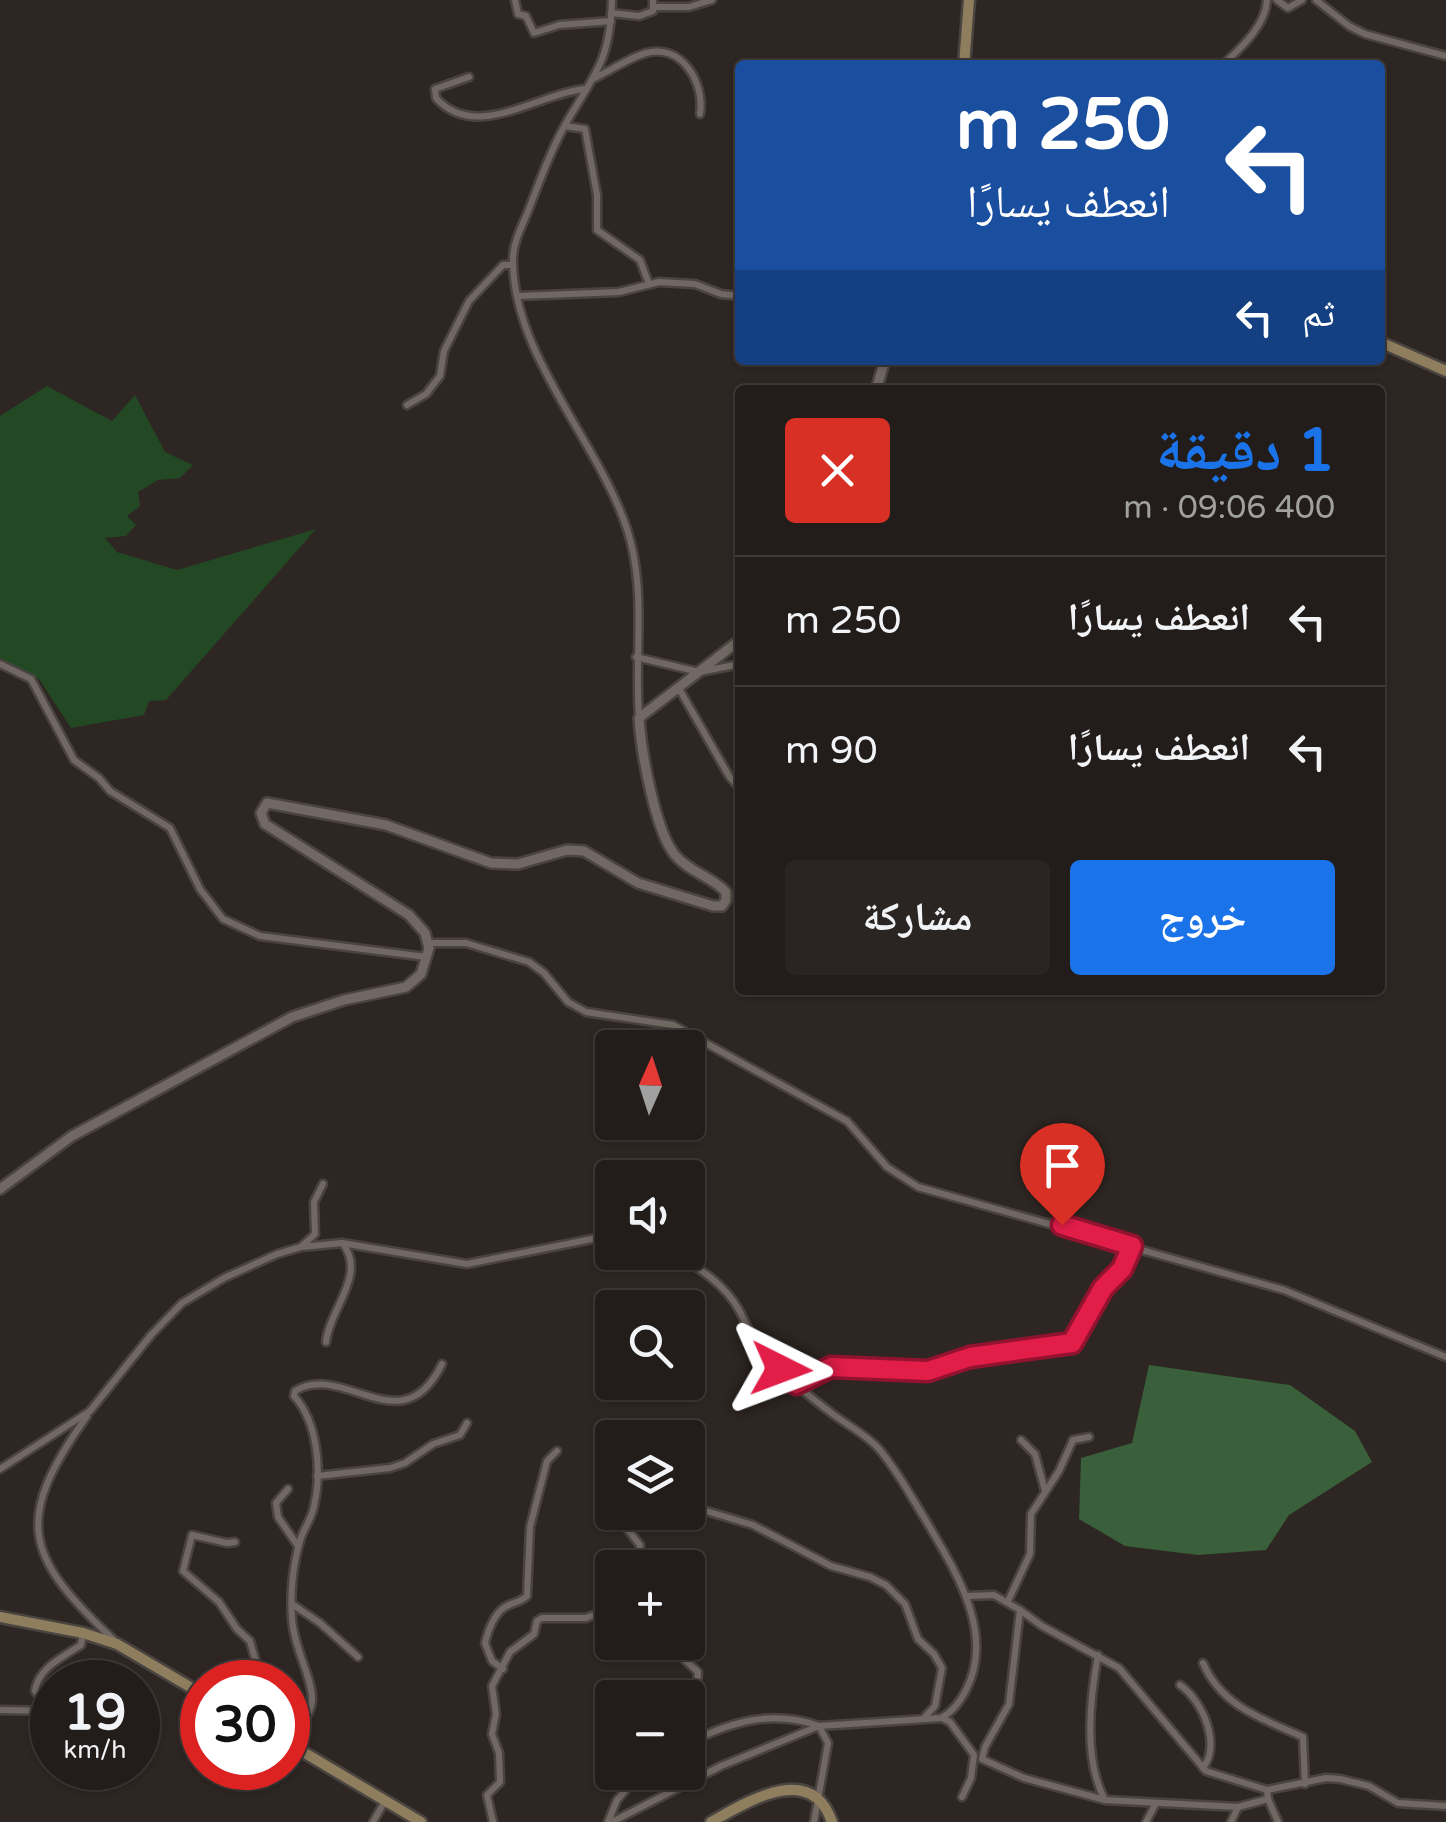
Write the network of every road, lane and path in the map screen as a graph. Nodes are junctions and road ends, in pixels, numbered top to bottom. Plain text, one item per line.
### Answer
1 (516, 0) edge
2 (612, 0) edge
3 (712, 0) edge
4 (969, 0) edge
5 (1267, 0) edge
6 (1277, 0) edge
7 (1302, 0) edge
8 (1316, 0) edge
9 (653, 4) edge
10 (611, 17) junction
11 (1446, 56) edge
12 (964, 60) edge
13 (1228, 60) edge
14 (469, 77) dead end
15 (594, 79) junction
16 (588, 89) junction
17 (700, 114) dead end
18 (564, 126) junction
19 (513, 265) junction
20 (648, 284) junction
21 (735, 295) edge
22 (518, 296) junction
23 (1385, 344) edge
24 (1446, 371) edge
25 (408, 405) dead end
26 (735, 644) edge
27 (636, 657) junction
28 (0, 664) edge
29 (735, 665) edge
30 (699, 672) junction
31 (678, 687) junction
32 (639, 718) junction
33 (735, 784) edge
34 (428, 943) junction
35 (427, 957) junction
36 (323, 1184) dead end
37 (0, 1189) edge
38 (595, 1239) edge
39 (342, 1243) junction
40 (1132, 1246) junction
41 (301, 1247) junction
42 (699, 1270) edge
43 (326, 1342) dead end
44 (1446, 1356) edge
45 (442, 1364) dead end
46 (796, 1384) junction
47 (90, 1411) junction
48 (466, 1424) dead end
49 (1089, 1437) dead end
50 (1020, 1440) dead end
51 (557, 1450) dead end
52 (0, 1469) edge
53 (317, 1476) junction
54 (288, 1489) dead end
55 (1046, 1493) junction
56 (705, 1511) edge
57 (235, 1542) dead end
58 (298, 1548) junction
59 (967, 1596) junction
60 (1008, 1601) junction
61 (292, 1604) junction
62 (1020, 1610) junction
63 (595, 1615) edge
64 (0, 1617) edge
65 (83, 1633) junction
66 (117, 1644) junction
67 (1098, 1654) junction
68 (358, 1657) dead end
69 (59, 1660) edge
70 (257, 1660) edge
71 (301, 1660) edge
72 (685, 1660) edge
73 (1203, 1663) dead end
74 (504, 1669) junction
75 (697, 1680) edge
76 (180, 1683) edge
77 (1180, 1686) dead end
78 (0, 1710) edge
79 (30, 1711) edge
80 (941, 1718) junction
81 (921, 1721) junction
82 (819, 1726) junction
83 (705, 1735) edge
84 (310, 1754) edge
85 (1202, 1768) junction
86 (1305, 1784) junction
87 (625, 1790) edge
88 (1267, 1795) junction
89 (962, 1797) dead end
90 (818, 1798) junction
91 (1105, 1800) junction
92 (386, 1801) junction
93 (1155, 1805) junction
94 (1446, 1806) edge
95 (1238, 1807) junction
96 (374, 1822) edge
97 (421, 1822) edge
98 (493, 1822) edge
99 (610, 1822) edge
100 (711, 1822) edge
101 (814, 1822) edge
102 (832, 1822) edge
103 (1146, 1822) edge
104 (1231, 1822) edge
105 (1278, 1822) edge

1 - 10 street
2 - 10 street
3 - 9 street
4 - 12 main road
5 - 13 street
6 - 7 street
8 - 11 street
9 - 10 street
10 - 15 street
14 - 16 street
15 - 16 street
15 - 17 street
16 - 18 street
18 - 19 street
18 - 20 street
19 - 22 street
19 - 25 street
20 - 21 street
20 - 22 street
22 - 27 street
23 - 24 main road
26 - 30 street
27 - 30 street
27 - 32 street
28 - 35 street
29 - 30 street
30 - 31 street
31 - 32 street
31 - 33 street
32 - 34 street
34 - 35 street
34 - 40 street
35 - 37 street
36 - 41 street
38 - 39 street
39 - 41 street
39 - 43 street
40 - 44 street
40 - 46 street
41 - 47 street
42 - 46 street
45 - 53 street
46 - 59 street
47 - 52 street
47 - 66 street
48 - 53 street
49 - 55 street
50 - 55 street
51 - 74 street
53 - 58 street
54 - 58 street
55 - 60 street
56 - 81 street
57 - 70 street
58 - 61 street
59 - 60 street
59 - 80 street
60 - 62 street
61 - 68 street
61 - 71 street
62 - 67 street
62 - 91 street
63 - 74 street
64 - 65 main road
65 - 66 main road
65 - 69 street
66 - 76 main road
67 - 85 street
67 - 91 street
72 - 75 street
73 - 86 street
74 - 98 street
77 - 85 street
78 - 79 street
80 - 81 street
80 - 89 street
81 - 82 street
82 - 83 street
82 - 90 street
82 - 99 street
84 - 92 main road
85 - 88 street
86 - 88 street
86 - 94 street
87 - 99 street
88 - 95 street
88 - 105 street
90 - 100 main road
90 - 101 street
90 - 102 main road
91 - 93 street
92 - 96 street
92 - 97 main road
93 - 95 street
93 - 103 street
95 - 104 street

